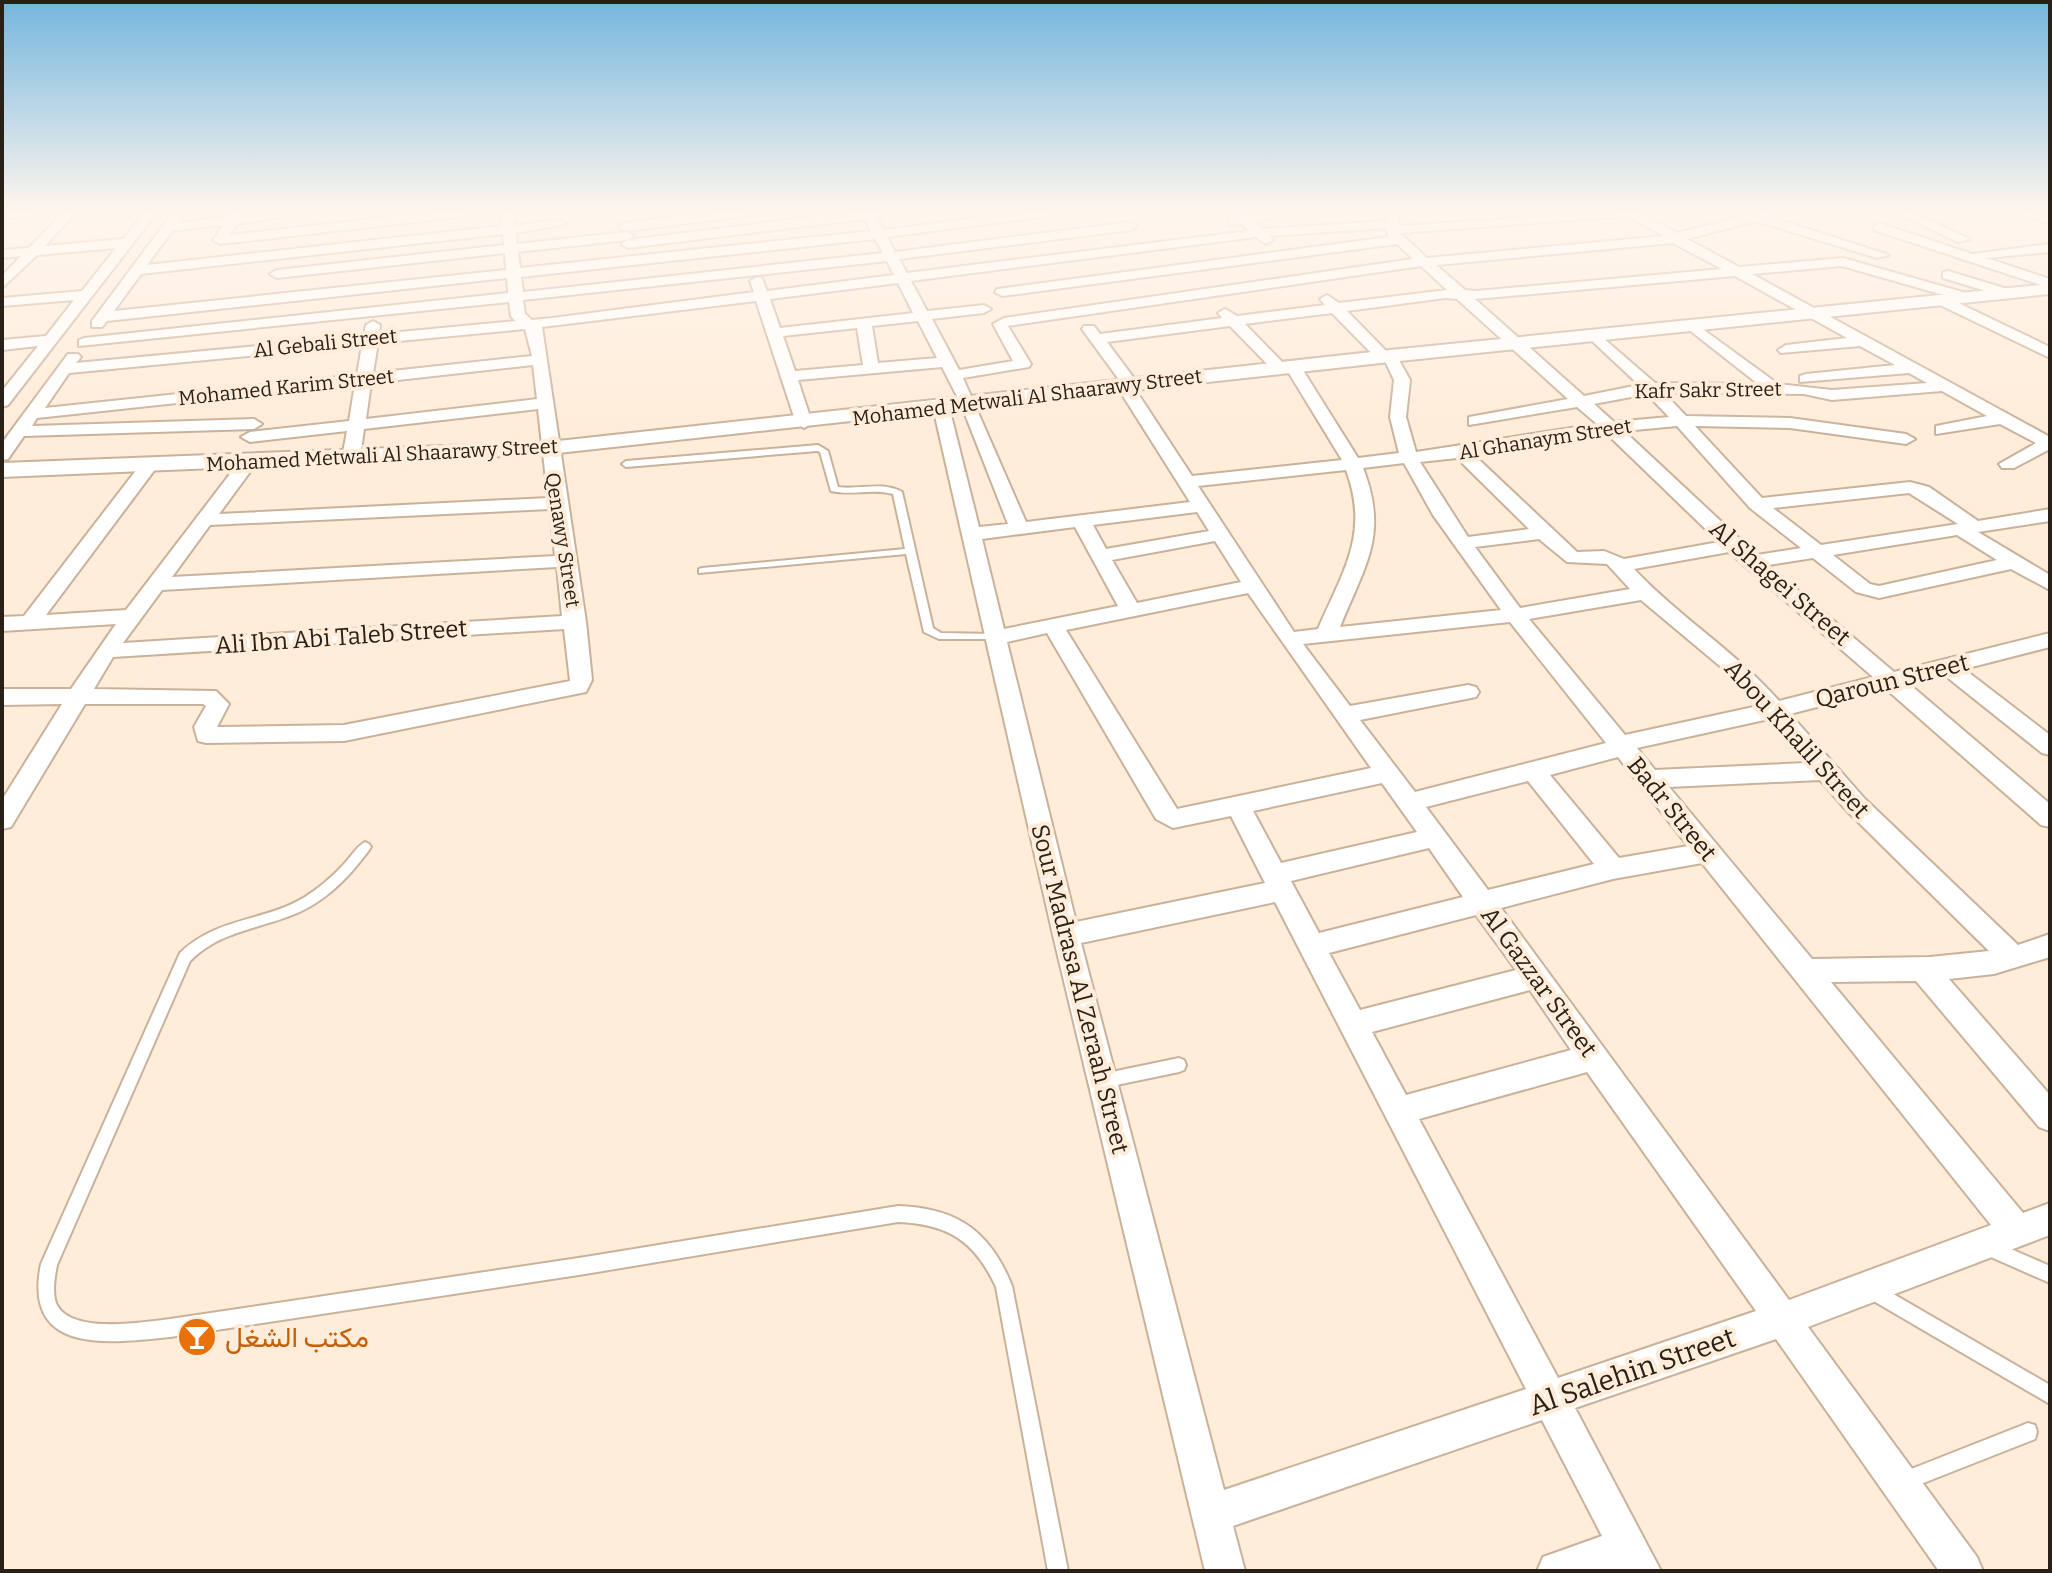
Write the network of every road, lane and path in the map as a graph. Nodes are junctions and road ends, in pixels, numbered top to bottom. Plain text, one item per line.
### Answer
1 (94, 284) edge
2 (127, 284) edge
3 (277, 284) edge
4 (399, 284) edge
5 (514, 284) edge
6 (625, 284) edge
7 (638, 284) edge
8 (759, 284) edge
9 (905, 284) edge
10 (909, 284) edge
11 (1062, 284) edge
12 (1196, 284) edge
13 (1275, 284) edge
14 (1311, 284) edge
15 (1449, 284) edge
16 (1583, 284) edge
17 (1762, 284) edge
18 (1923, 284) edge
19 (1978, 284) edge
20 (1057, 285) junction
21 (377, 287) junction
22 (2050, 287) edge
23 (1002, 292) dead end
24 (1206, 294) junction
25 (2009, 294) junction
26 (86, 295) junction
27 (1461, 295) junction
28 (514, 296) junction
29 (276, 298) junction
30 (1968, 298) junction
31 (764, 300) junction
32 (1943, 301) junction
33 (2, 302) edge
34 (1335, 307) junction
35 (984, 309) dead end
36 (645, 310) junction
37 (374, 311) junction
38 (1076, 311) junction
39 (1814, 314) junction
40 (925, 316) junction
41 (103, 317) junction
42 (1233, 320) junction
43 (272, 322) junction
44 (864, 322) junction
45 (529, 324) junction
46 (1693, 326) junction
47 (774, 333) junction
48 (1595, 336) junction
49 (372, 339) junction
50 (1097, 339) junction
51 (50, 340) junction
52 (1862, 341) junction
53 (84, 343) junction
54 (1514, 344) junction
55 (2, 345) edge
56 (273, 349) junction
57 (1786, 350) dead end
58 (2050, 353) edge
59 (1886, 354) junction
60 (1386, 356) junction
61 (539, 360) junction
62 (1821, 362) dead end
63 (1287, 367) junction
64 (952, 368) junction
65 (1912, 368) junction
66 (65, 369) junction
67 (871, 369) junction
68 (789, 376) junction
69 (366, 379) junction
70 (1806, 379) dead end
71 (10, 384) edge
72 (1127, 385) junction
73 (1944, 386) junction
74 (1651, 388) junction
75 (1773, 388) junction
76 (265, 389) junction
77 (1578, 400) junction
78 (2, 402) edge
79 (544, 403) junction
80 (969, 404) junction
81 (941, 407) junction
82 (32, 414) junction
83 (2003, 418) junction
84 (1475, 421) dead end
85 (1682, 421) junction
86 (804, 423) junction
87 (358, 425) junction
88 (1610, 427) junction
89 (252, 430) junction
90 (1942, 430) dead end
91 (20, 431) junction
92 (1906, 439) dead end
93 (2049, 444) edge
94 (549, 448) junction
95 (1461, 452) junction
96 (2, 455) edge
97 (1409, 457) junction
98 (351, 458) junction
99 (246, 461) junction
100 (1351, 463) junction
101 (150, 464) junction
102 (626, 464) dead end
103 (2008, 464) dead end
104 (2, 470) edge
105 (1184, 482) junction
106 (558, 503) junction
107 (1757, 504) junction
108 (1200, 506) junction
109 (2050, 515) edge
110 (205, 520) junction
111 (1081, 521) junction
112 (1019, 528) junction
113 (1968, 528) junction
114 (1544, 533) junction
115 (972, 534) junction
116 (1219, 535) junction
117 (1463, 543) junction
118 (1733, 545) junction
119 (910, 551) junction
120 (1815, 553) junction
121 (1100, 556) junction
122 (565, 561) junction
123 (1752, 562) junction
124 (2015, 562) junction
125 (1619, 566) junction
126 (702, 571) dead end
127 (158, 584) junction
128 (2050, 584) edge
129 (1253, 586) junction
130 (1645, 593) junction
131 (1131, 611) junction
132 (1515, 615) junction
133 (133, 616) junction
134 (30, 622) junction
135 (576, 622) junction
136 (2, 624) edge
137 (1053, 626) junction
138 (1326, 635) junction
139 (996, 637) junction
140 (1288, 639) junction
141 (2050, 640) edge
142 (106, 651) junction
143 (1949, 668) junction
144 (1893, 681) junction
145 (1468, 692) dead end
146 (77, 695) junction
147 (2, 697) edge
148 (1774, 710) junction
149 (1345, 715) junction
150 (1621, 746) junction
151 (2050, 747) edge
152 (1533, 771) junction
153 (1825, 771) junction
154 (1388, 773) junction
155 (1648, 779) junction
156 (1409, 802) junction
157 (1238, 806) junction
158 (2050, 818) edge
159 (2, 820) edge
160 (1435, 837) junction
161 (365, 847) dead end
162 (1708, 852) junction
163 (1613, 869) junction
164 (1278, 882) junction
165 (1483, 903) junction
166 (1066, 935) junction
167 (1312, 946) junction
168 (2037, 954) edge
169 (1921, 967) junction
170 (1805, 971) junction
171 (1536, 977) junction
172 (1353, 1024) junction
173 (1593, 1057) junction
174 (1179, 1065) dead end
175 (1102, 1081) junction
176 (1398, 1111) junction
177 (2050, 1117) edge
178 (2050, 1219) edge
179 (2017, 1232) junction
180 (1983, 1245) junction
181 (2050, 1275) edge
182 (1868, 1288) junction
183 (1782, 1320) junction
184 (2050, 1395) edge
185 (1550, 1399) junction
186 (2028, 1432) dead end
187 (1900, 1483) junction
188 (1211, 1514) junction
189 (1634, 1559) edge
190 (1058, 1571) edge
191 (1225, 1571) edge
192 (1557, 1571) edge
193 (1963, 1571) edge

1 - 26 street
2 - 41 street
3 - 29 street
4 - 21 street
5 - 28 street, Qenawy Street
6 - 28 street
7 - 36 street
8 - 31 street
9 - 31 street, Al Gebali Street
10 - 40 street
11 - 20 street
12 - 24 street
13 - 24 street
14 - 34 street
15 - 27 street, Al Shagei Street
16 - 27 street
17 - 39 street
18 - 30 street
19 - 25 street
20 - 23 street
20 - 38 street, Al Gazzar Street
21 - 29 street
21 - 37 street
22 - 25 street, Mohamed Metwali Al Shaarawy Street
24 - 38 street
24 - 42 street
25 - 30 street, Mohamed Metwali Al Shaarawy Street
26 - 33 street
26 - 51 street
27 - 34 street
27 - 54 street, Al Shagei Street
28 - 37 street
28 - 45 street, Qenawy Street
29 - 41 street
29 - 43 street
30 - 32 street, Mohamed Metwali Al Shaarawy Street
31 - 36 street, Al Gebali Street
31 - 47 street
32 - 39 street, Mohamed Metwali Al Shaarawy Street
32 - 58 street
34 - 42 street
34 - 60 street
35 - 40 street
36 - 45 street, Al Gebali Street
37 - 43 street
37 - 49 street
38 - 50 street, Al Gazzar Street
38 - 64 street
39 - 46 street, Mohamed Metwali Al Shaarawy Street
39 - 52 street
40 - 44 street
40 - 64 street
41 - 53 street
42 - 50 street
42 - 63 street
43 - 53 street
43 - 56 street
44 - 47 street
44 - 67 street
45 - 49 street, Al Gebali Street
45 - 61 street, Qenawy Street
46 - 48 street, Mohamed Metwali Al Shaarawy Street
46 - 75 street
47 - 68 street
48 - 54 street, Mohamed Metwali Al Shaarawy Street
48 - 74 street
49 - 56 street, Al Gebali Street
49 - 69 street
50 - 72 street, Al Gazzar Street
51 - 55 street
51 - 71 street
52 - 57 street
52 - 59 street
53 - 66 street
54 - 60 street, Mohamed Metwali Al Shaarawy Street
54 - 77 street, Al Shagei Street
56 - 66 street, Al Gebali Street
56 - 76 street
59 - 62 street
59 - 65 street
60 - 63 street, Mohamed Metwali Al Shaarawy Street
60 - 97 street, Badr Street
61 - 69 street, Mohamed Karim Street
61 - 79 street, Qenawy Street
63 - 72 street, Mohamed Metwali Al Shaarawy Street
63 - 100 street
64 - 67 street
64 - 80 street
65 - 70 street
65 - 73 street
66 - 82 street
67 - 68 street
68 - 86 street
69 - 76 street, Mohamed Karim Street
69 - 87 street
71 - 78 street
72 - 80 street, Mohamed Metwali Al Shaarawy Street
72 - 105 street, Al Gazzar Street
73 - 75 street, Kafr Sakr Street
73 - 83 street
74 - 75 street, Kafr Sakr Street
74 - 77 street, Kafr Sakr Street
74 - 85 street
76 - 82 street, Mohamed Karim Street
76 - 89 street
77 - 84 street, Kafr Sakr Street
77 - 88 street, Al Shagei Street
79 - 87 street
79 - 94 street, Qenawy Street
80 - 81 street, Mohamed Metwali Al Shaarawy Street
80 - 112 street
81 - 86 street, Mohamed Metwali Al Shaarawy Street
81 - 115 street, Sour Madrasa Al Zeraah Street
82 - 91 street
83 - 90 street
83 - 93 street
85 - 88 street, Al Ghanaym Street
85 - 92 street, Al Ghanaym Street
85 - 107 street
86 - 94 street, Mohamed Metwali Al Shaarawy Street
87 - 89 street
87 - 98 street
88 - 95 street, Al Ghanaym Street
88 - 118 street, Al Shagei Street
89 - 91 street
89 - 99 street
91 - 96 street
93 - 103 street
94 - 98 street, Mohamed Metwali Al Shaarawy Street
94 - 106 street, Qenawy Street
95 - 97 street, Al Ghanaym Street
95 - 114 street
97 - 100 street, Al Ghanaym Street
97 - 117 street, Badr Street
98 - 99 street, Mohamed Metwali Al Shaarawy Street
99 - 101 street, Mohamed Metwali Al Shaarawy Street
99 - 110 street
100 - 105 street, Al Ghanaym Street
100 - 138 street
101 - 104 street, Mohamed Metwali Al Shaarawy Street
101 - 134 street
102 - 119 lane
105 - 108 street, Al Gazzar Street
106 - 110 street
106 - 122 street, Qenawy Street
107 - 113 street
107 - 120 street
108 - 111 street
108 - 116 street, Al Gazzar Street
109 - 113 street
110 - 127 street
111 - 112 street
111 - 121 street
112 - 115 street
113 - 120 street
113 - 124 street
114 - 117 street
114 - 125 street
115 - 139 street, Sour Madrasa Al Zeraah Street
116 - 121 street
116 - 129 street, Al Gazzar Street
117 - 132 street, Badr Street
118 - 123 street, Al Shagei Street
118 - 125 street
119 - 126 lane
119 - 139 lane
120 - 123 street
120 - 124 street
121 - 131 street
122 - 127 street
122 - 135 street, Qenawy Street
123 - 144 street, Al Shagei Street
124 - 128 street
125 - 130 street, Abou Khalil Street
127 - 133 street
129 - 131 street
129 - 140 street, Al Gazzar Street
130 - 132 street
130 - 148 street, Abou Khalil Street
131 - 137 street
132 - 138 street
132 - 150 street, Badr Street
133 - 134 street
133 - 142 street
134 - 136 street
135 - 142 street, Ali Ibn Abi Taleb Street
135 - 146 street, Qenawy Street
137 - 139 street
137 - 157 street
138 - 140 street
139 - 166 street, Sour Madrasa Al Zeraah Street
140 - 149 street, Al Gazzar Street
141 - 143 street, Qaroun Street
142 - 146 street
143 - 144 street, Qaroun Street
143 - 151 street
144 - 148 street, Qaroun Street
144 - 158 street, Al Shagei Street
145 - 149 street
146 - 147 street
146 - 159 street
148 - 150 street, Qaroun Street
148 - 153 street, Abou Khalil Street
149 - 154 street, Al Gazzar Street
150 - 152 street, Qaroun Street
150 - 155 street, Badr Street
152 - 156 street, Qaroun Street
152 - 163 street
153 - 155 street
153 - 168 street, Abou Khalil Street
154 - 156 street, Al Gazzar Street
154 - 157 street
155 - 162 street, Badr Street
156 - 160 street, Al Gazzar Street
157 - 164 street
160 - 164 street
160 - 165 street, Al Gazzar Street
161 - 190 lane
162 - 163 street
162 - 170 street, Badr Street
163 - 165 street
164 - 166 street
164 - 167 street
165 - 167 street
165 - 171 street, Al Gazzar Street
166 - 175 street, Sour Madrasa Al Zeraah Street
167 - 172 street
168 - 169 street
169 - 170 street
169 - 177 street
170 - 179 street, Badr Street
171 - 172 street
171 - 173 street, Al Gazzar Street
172 - 176 street
173 - 176 street
173 - 183 street, Al Gazzar Street
174 - 175 lane
175 - 188 street, Sour Madrasa Al Zeraah Street
176 - 185 street
178 - 179 street, Al Salehin Street
179 - 180 street, Al Salehin Street
180 - 181 lane
180 - 182 street, Al Salehin Street
182 - 183 street, Al Salehin Street
182 - 184 lane
183 - 185 street, Al Salehin Street
183 - 187 street, Al Gazzar Street
185 - 188 street, Al Salehin Street
185 - 189 street
186 - 187 lane
187 - 193 street, Al Gazzar Street
188 - 191 street, Sour Madrasa Al Zeraah Street
189 - 192 street

